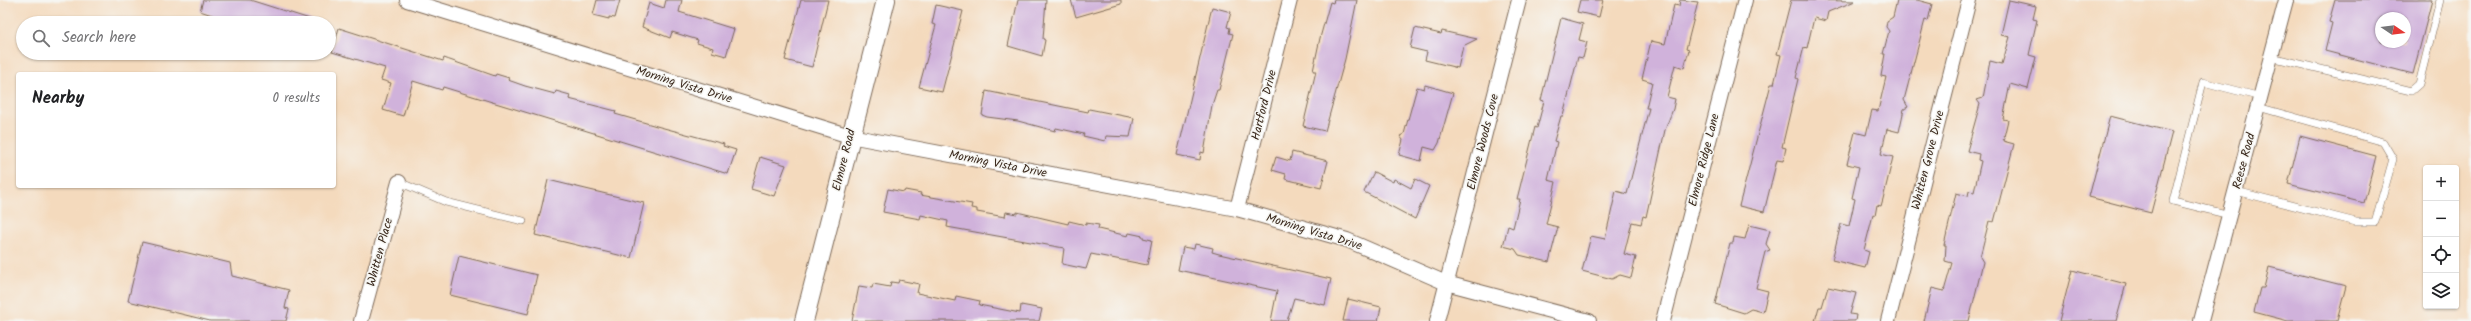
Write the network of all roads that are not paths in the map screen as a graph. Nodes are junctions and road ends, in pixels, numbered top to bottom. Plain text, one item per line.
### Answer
1 (407, 0) edge
2 (886, 0) edge
3 (1290, 0) edge
4 (1519, 0) edge
5 (1746, 0) edge
6 (1969, 0) edge
7 (2286, 0) edge
8 (2440, 0) edge
9 (2271, 57) junction
10 (2259, 102) junction
11 (850, 136) junction
12 (399, 182) joint
13 (2236, 191) junction
14 (1237, 209) junction
15 (2230, 215) junction
16 (523, 220) dead end
17 (1446, 283) junction
18 (361, 321) edge
19 (804, 321) edge
20 (1437, 321) edge
21 (1589, 321) edge
22 (1663, 321) edge
23 (1888, 321) edge
24 (2202, 321) edge

1 - 11 street, Morning Vista Drive
2 - 11 street, Elmore Road
3 - 14 street, Hartford Drive
4 - 17 street, Elmore Woods Cove
5 - 22 street, Elmore Ridge Lane
6 - 23 street, Whitten Grove Drive
7 - 9 street, Reese Road
8 - 9 lane
9 - 10 street, Reese Road
10 - 13 street, Reese Road
10 - 13 lane
10 - 15 lane
11 - 14 street, Morning Vista Drive
11 - 19 street, Elmore Road
12 - 16 lane
12 - 18 street, Whitten Place
13 - 15 street, Reese Road
14 - 17 street, Morning Vista Drive
15 - 24 street, Reese Road
17 - 20 street, Elmore Woods Cove
17 - 21 street, Morning Vista Drive

